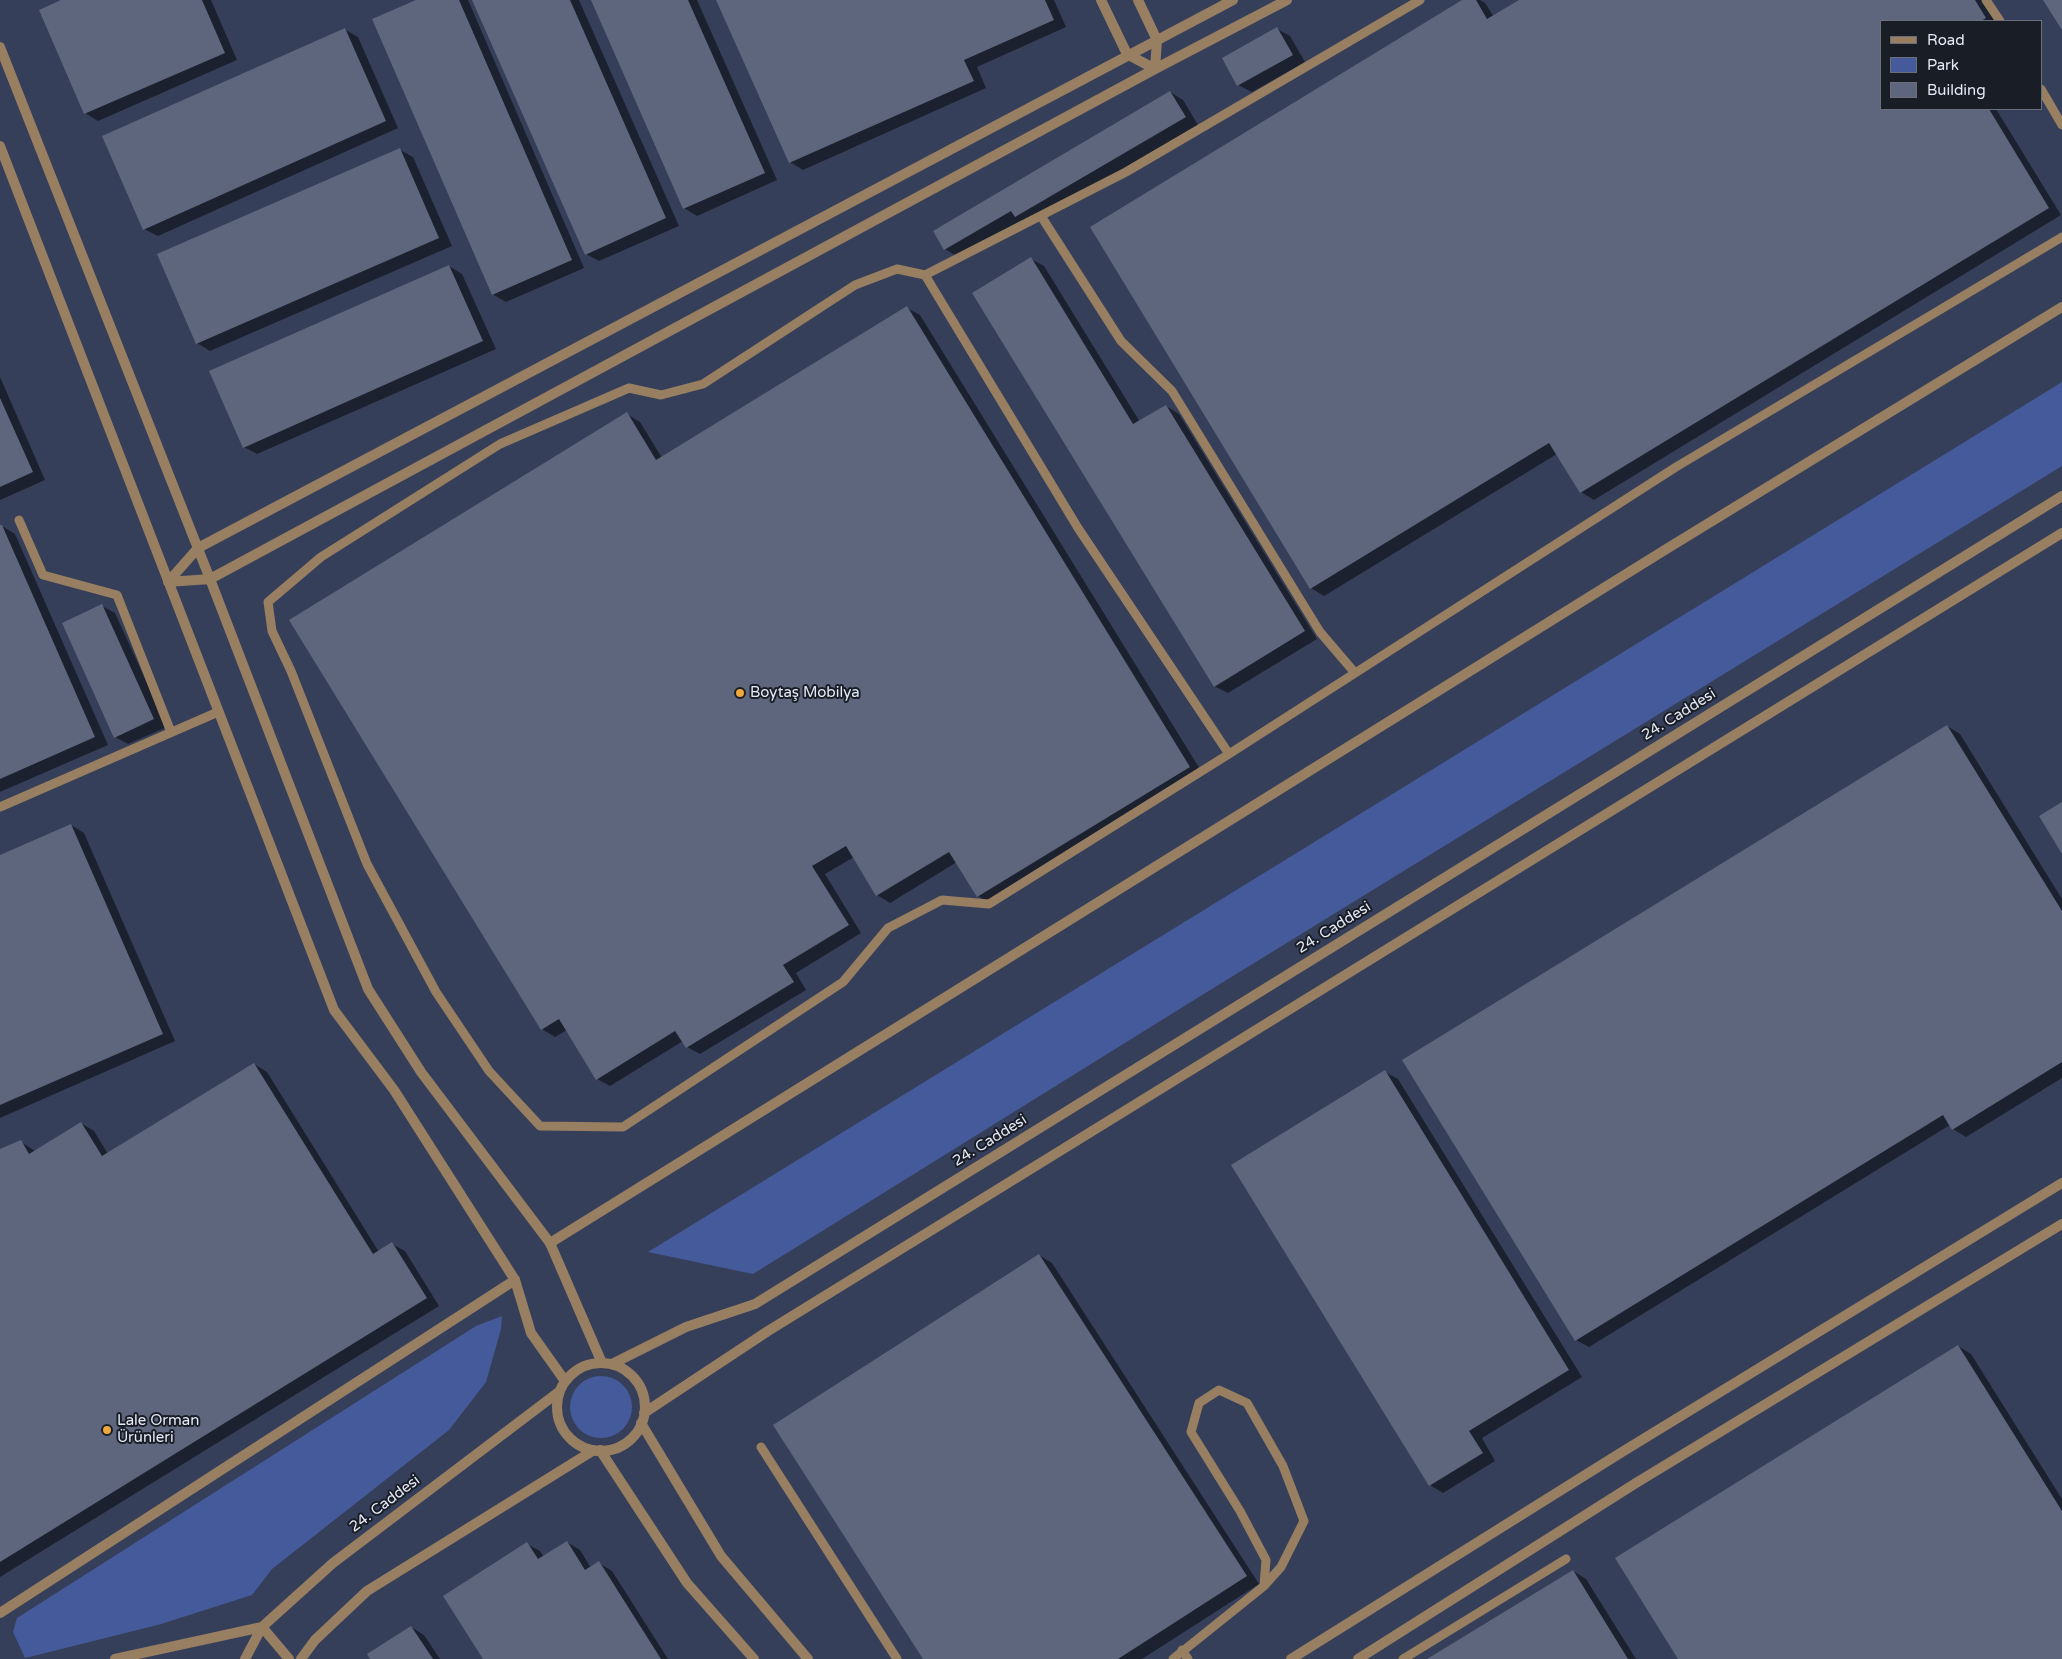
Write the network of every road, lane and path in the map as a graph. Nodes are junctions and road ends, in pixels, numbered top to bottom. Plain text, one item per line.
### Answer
1 (1102, 0) edge
2 (1138, 0) edge
3 (1233, 0) edge
4 (1287, 0) edge
5 (1420, 0) edge
6 (1986, 0) edge
7 (1999, 20) edge
8 (1157, 40) junction
9 (0, 46) edge
10 (1127, 54) junction
11 (1155, 69) junction
12 (2042, 91) edge
13 (2062, 124) edge
14 (0, 146) edge
15 (1041, 216) junction
16 (2062, 237) edge
17 (925, 275) junction
18 (2062, 307) edge
19 (2062, 496) edge
20 (19, 520) dead end
21 (2062, 533) edge
22 (198, 548) junction
23 (210, 579) junction
24 (168, 582) junction
25 (1355, 673) junction
26 (218, 712) junction
27 (171, 732) junction
28 (1229, 754) junction
29 (0, 807) edge
30 (2062, 1183) edge
31 (2062, 1224) edge
32 (550, 1243) junction
33 (514, 1280) junction
34 (607, 1364) junction
35 (563, 1386) junction
36 (643, 1418) junction
37 (762, 1446) dead end
38 (597, 1450) junction
39 (1566, 1559) dead end
40 (1264, 1586) junction
41 (0, 1613) edge
42 (262, 1627) junction
43 (1182, 1650) junction
44 (115, 1659) edge
45 (245, 1659) edge
46 (289, 1659) edge
47 (300, 1659) edge
48 (754, 1659) edge
49 (808, 1659) edge
50 (897, 1659) edge
51 (1173, 1659) edge
52 (1188, 1659) edge
53 (1291, 1659) edge
54 (1358, 1659) edge
55 (1403, 1659) edge

1 - 10 street
2 - 8 street
3 - 8 street
4 - 11 street
5 - 15 lane
6 - 7 lane
8 - 10 street
8 - 11 street
9 - 22 street
10 - 11 street
10 - 22 street
11 - 23 street
12 - 13 lane
14 - 24 street
15 - 17 lane
15 - 25 lane
16 - 25 lane
17 - 28 lane
17 - 28 lane
18 - 32 street
19 - 34 street, 24. Caddesi
20 - 27 lane
21 - 36 street
22 - 23 street
22 - 24 street
23 - 24 street
23 - 32 street
24 - 26 street
25 - 28 lane
26 - 27 lane
26 - 33 street
27 - 29 lane
30 - 53 street
31 - 54 street
32 - 34 street
33 - 35 street
33 - 41 street
34 - 35 street
34 - 36 street
35 - 38 street
35 - 42 street, 24. Caddesi
36 - 38 street
36 - 49 street
37 - 50 lane
38 - 47 street
38 - 48 street
39 - 55 lane
40 - 40 lane
40 - 43 lane
42 - 44 street
42 - 45 street, 24. Caddesi
42 - 46 street
43 - 51 lane
43 - 52 lane

